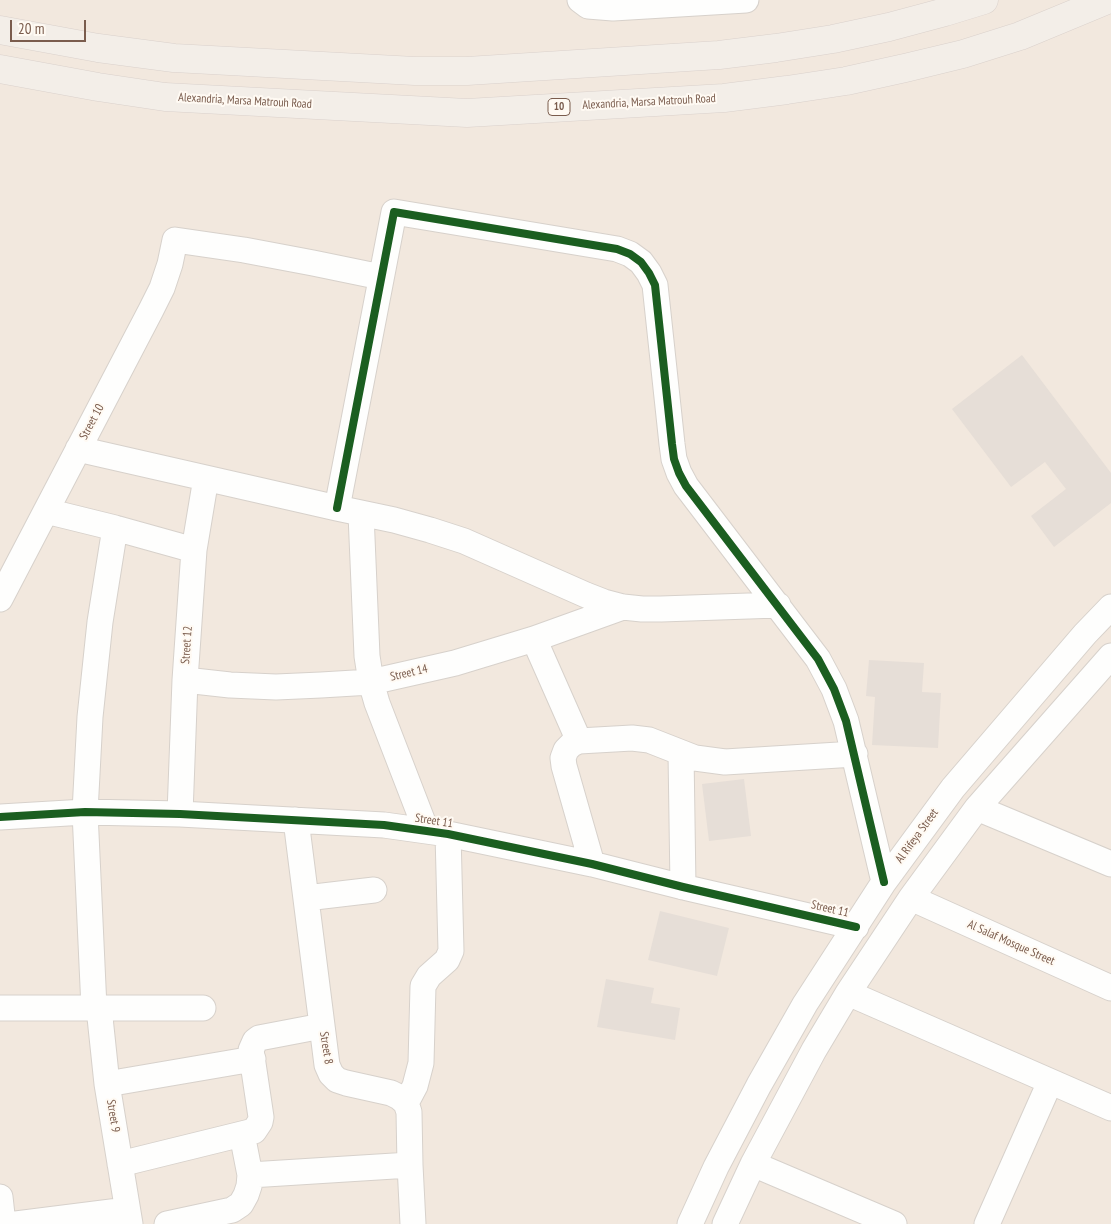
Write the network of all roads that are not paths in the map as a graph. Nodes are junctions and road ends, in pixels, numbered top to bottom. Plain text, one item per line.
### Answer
1 (580, 0) edge
2 (746, 0) edge
3 (984, 0) edge
4 (1107, 0) edge
5 (0, 30) edge
6 (0, 69) edge
7 (381, 277) junction
8 (78, 449) junction
9 (206, 478) junction
10 (337, 508) junction
11 (46, 511) junction
12 (361, 514) junction
13 (115, 528) junction
14 (194, 550) junction
15 (0, 599) edge
16 (778, 604) junction
17 (623, 607) junction
18 (1111, 607) edge
19 (1085, 634) junction
20 (534, 639) junction
21 (1110, 656) edge
22 (185, 680) junction
23 (371, 682) junction
24 (580, 741) junction
25 (681, 753) junction
26 (855, 754) junction
27 (977, 808) junction
28 (86, 812) junction
29 (180, 814) junction
30 (0, 817) edge
31 (296, 820) junction
32 (437, 832) junction
33 (592, 864) junction
34 (1111, 864) edge
35 (884, 882) junction
36 (683, 887) junction
37 (374, 890) dead end
38 (306, 898) junction
39 (911, 898) junction
40 (856, 926) junction
41 (1111, 988) edge
42 (848, 993) junction
43 (0, 1008) edge
44 (96, 1008) junction
45 (203, 1008) dead end
46 (322, 1026) junction
47 (252, 1058) junction
48 (1050, 1082) junction
49 (107, 1084) junction
50 (406, 1103) junction
51 (1111, 1108) edge
52 (242, 1134) junction
53 (120, 1164) junction
54 (753, 1164) junction
55 (410, 1165) junction
56 (250, 1175) junction
57 (0, 1197) edge
58 (128, 1217) edge
59 (3, 1224) edge
60 (16, 1224) edge
61 (167, 1224) edge
62 (414, 1224) edge
63 (690, 1224) edge
64 (725, 1224) edge
65 (894, 1224) edge
66 (987, 1224) edge

1 - 2 street
3 - 5 main road
4 - 6 main road, Alexandria, Marsa Matrouh Road / 10
7 - 8 street, Street 10
7 - 10 street
7 - 16 street
8 - 9 street
8 - 11 street, Street 10
9 - 10 street
9 - 14 street, Street 12
10 - 12 street
11 - 13 street
11 - 15 street, Street 10
12 - 17 street
12 - 23 street
13 - 14 street
13 - 28 street, Street 9
14 - 22 street, Street 12
16 - 17 street
16 - 26 street
17 - 20 street, Street 14
18 - 19 street, Al Rifeya Street
19 - 21 street
19 - 35 street, Al Rifeya Street
20 - 23 street, Street 14
20 - 24 street
21 - 27 street
22 - 23 street, Street 14
22 - 29 street, Street 12
23 - 32 street
24 - 25 street
24 - 33 street
25 - 26 street
25 - 36 street
26 - 35 street
27 - 34 street
27 - 39 street
28 - 29 street, Street 11
28 - 30 street, Street 11
28 - 44 street, Street 9
29 - 31 street, Street 11
31 - 32 street, Street 11
31 - 38 street, Street 8
32 - 33 street, Street 11
32 - 50 street
33 - 36 street, Street 11
35 - 40 street, Al Rifeya Street
36 - 40 street, Street 11
37 - 38 street
38 - 46 street, Street 8
39 - 41 street, Al Salaf Mosque Street
39 - 42 street
40 - 63 street, Al Rifeya Street
42 - 48 street
42 - 54 street
43 - 44 street
44 - 45 street
44 - 49 street, Street 9
46 - 47 street
46 - 50 street, Street 8
47 - 49 street
47 - 52 street
48 - 51 street
48 - 66 street
49 - 53 street, Street 9
50 - 55 street
52 - 53 street
52 - 56 street
53 - 58 street, Street 9
54 - 64 street
54 - 65 street
55 - 56 street
55 - 62 street
56 - 61 street
57 - 59 street
58 - 60 street

